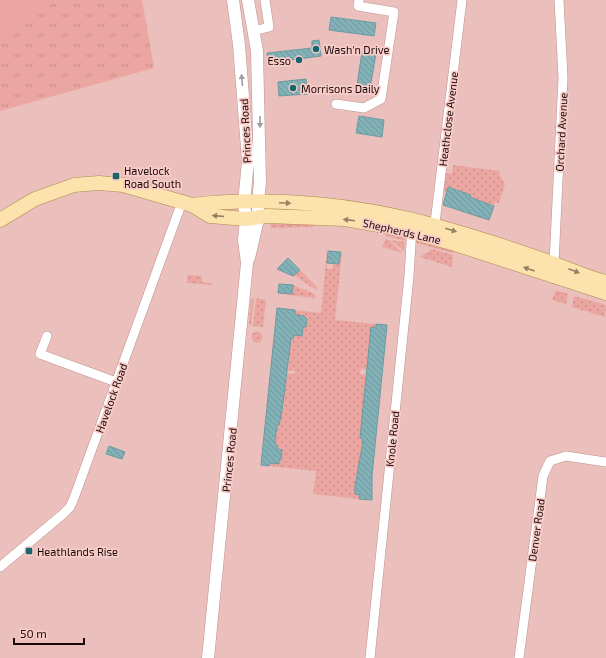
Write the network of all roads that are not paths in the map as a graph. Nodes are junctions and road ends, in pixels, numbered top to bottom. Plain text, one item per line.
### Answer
1 (233, 0) edge
2 (248, 0) edge
3 (265, 0) edge
4 (359, 0) edge
5 (462, 0) edge
6 (559, 0) edge
7 (254, 31) junction
8 (336, 104) dead end
9 (251, 202) junction
10 (187, 204) junction
11 (252, 219) junction
12 (0, 220) edge
13 (413, 226) junction
14 (434, 231) junction
15 (554, 263) junction
16 (606, 282) edge
17 (606, 293) edge
18 (47, 336) dead end
19 (116, 382) junction
20 (606, 462) edge
21 (0, 567) edge
22 (208, 658) edge
23 (370, 658) edge
24 (519, 658) edge

9 -> 1 main road, Princes Road
2 - 7 main road, Princes Road
3 - 7 street
4 - 8 street
5 - 14 street, Heathclose Avenue
6 - 15 street, Orchard Avenue
7 -> 9 main road, Princes Road
9 - 10 main road, Shepherds Lane
9 - 11 main road, Princes Road
9 -> 13 main road, Shepherds Lane
11 -> 10 main road, Shepherds Lane
10 - 12 main road, Shepherds Lane
10 - 19 street, Havelock Road
13 -> 11 main road, Shepherds Lane
11 - 22 main road, Princes Road
13 - 14 main road, Shepherds Lane
13 - 23 street, Knole Road
14 -> 15 main road, Shepherds Lane
17 -> 14 main road, Shepherds Lane
15 -> 16 main road, Shepherds Lane
18 - 19 street
19 - 21 street, Havelock Road
20 - 24 street, Denver Road

